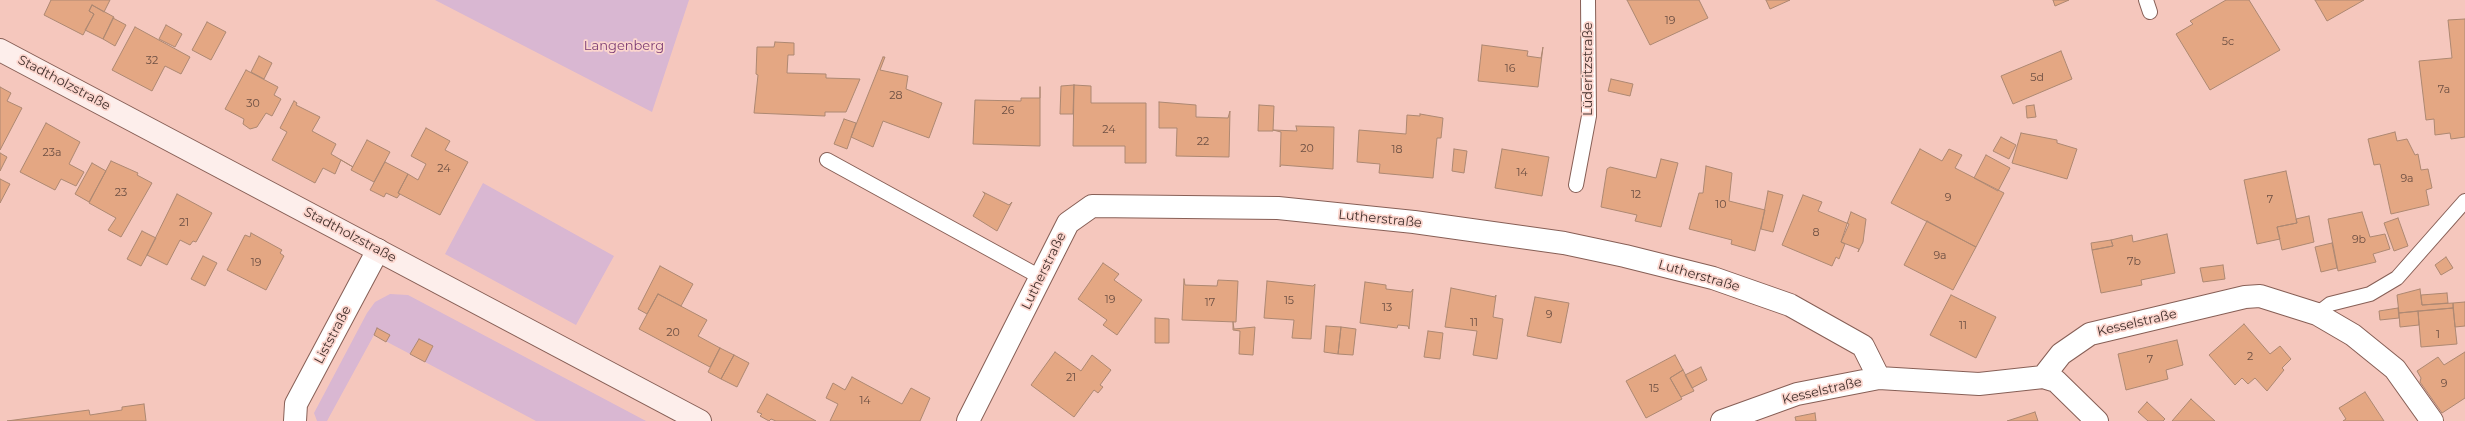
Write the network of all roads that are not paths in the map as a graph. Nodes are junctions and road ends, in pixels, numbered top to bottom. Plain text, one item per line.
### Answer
1 (1588, 0) edge
2 (0, 50) edge
3 (827, 160) dead end
4 (1576, 186) dead end
5 (2465, 201) edge
6 (378, 250) junction
7 (1042, 278) junction
8 (2317, 314) junction
9 (2043, 377) junction
10 (1879, 378) junction
11 (294, 421) edge
12 (700, 421) edge
13 (968, 421) edge
14 (1722, 421) edge
15 (2097, 421) edge
16 (2432, 421) edge

1 - 4 lane, Lüderitzstraße
2 - 6 street, Stadtholzstraße
3 - 7 lane
5 - 8 lane
6 - 11 street, Liststraße
6 - 12 street, Stadtholzstraße
7 - 10 street, Lutherstraße
7 - 13 street, Lutherstraße
8 - 9 street, Kesselstraße
8 - 16 street, Kesselstraße
9 - 10 street, Kesselstraße
9 - 15 street
10 - 14 street, Kesselstraße

